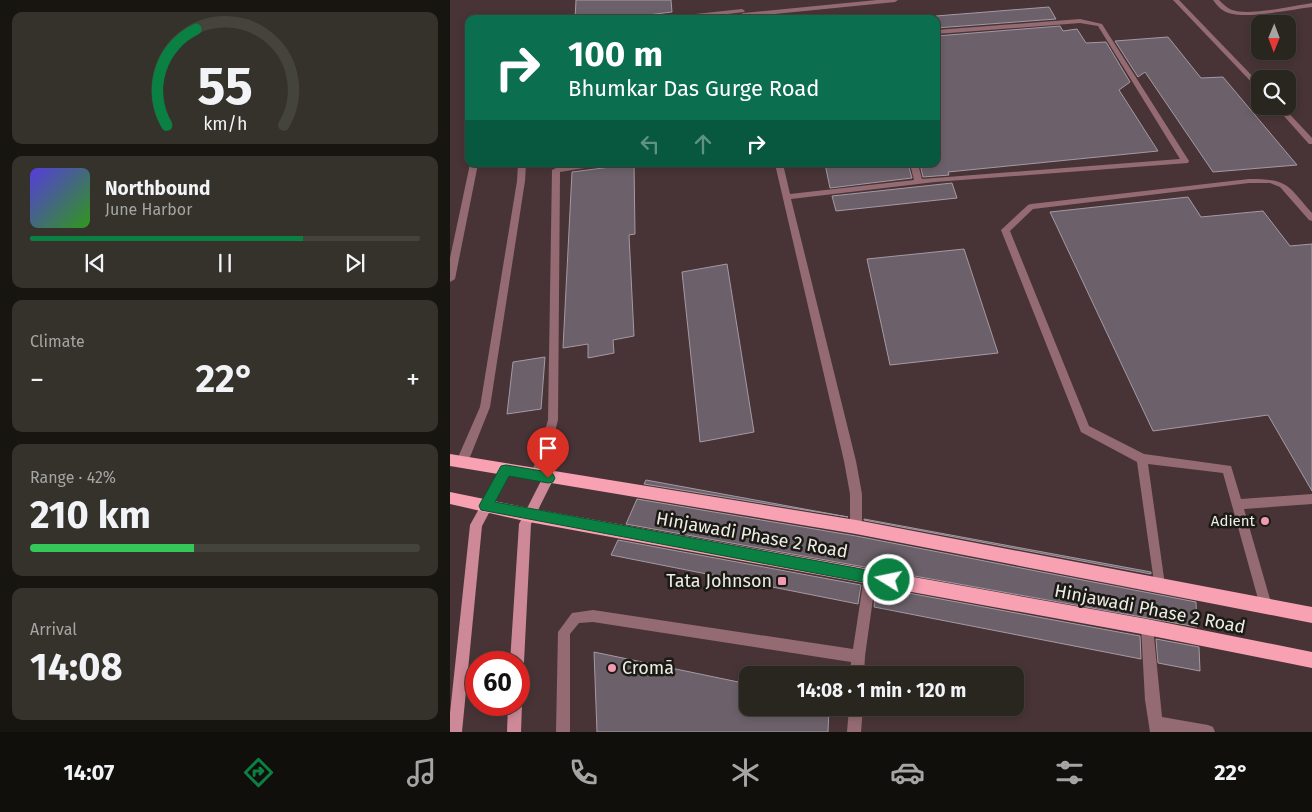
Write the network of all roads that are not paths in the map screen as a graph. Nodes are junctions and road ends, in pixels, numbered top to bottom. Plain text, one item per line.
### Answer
1 (895, 0) edge
2 (1176, 0) edge
3 (1216, 0) edge
4 (1312, 5) edge
5 (742, 12) edge
6 (713, 15) edge
7 (940, 32) edge
8 (1251, 79) edge
9 (1286, 115) edge
10 (1312, 142) edge
11 (473, 167) edge
12 (522, 167) edge
13 (576, 167) edge
14 (780, 167) edge
15 (915, 167) edge
16 (920, 182) junction
17 (786, 197) junction
18 (1312, 218) edge
19 (450, 280) edge
20 (1142, 459) junction
21 (456, 461) edge
22 (506, 470) junction
23 (543, 477) junction
24 (450, 498) edge
25 (1312, 499) edge
26 (1237, 504) junction
27 (486, 506) junction
28 (529, 515) junction
29 (856, 527) junction
30 (870, 577) junction
31 (1159, 585) junction
32 (1266, 606) junction
33 (1312, 615) edge
34 (1147, 628) junction
35 (518, 651) edge
36 (858, 656) junction
37 (1312, 660) edge
38 (857, 666) edge
39 (515, 716) edge
40 (855, 716) edge
41 (1156, 727) edge
42 (455, 732) edge
43 (514, 732) edge
44 (563, 732) edge
45 (854, 732) edge
46 (1208, 732) edge

1 - 5 street
2 - 8 street
3 - 4 street
5 - 6 street
7 - 16 street
9 - 10 street
11 - 19 street
12 - 21 street
13 - 23 street
14 - 17 street
15 - 16 street
16 - 17 street
17 - 29 street
18 - 20 street
20 - 26 street
20 - 31 street
21 - 22 main road, Hinjawadi Phase 2 Road
22 - 23 main road, Hinjawadi Phase 2 Road
22 - 27 main road
23 - 28 main road
23 - 29 main road, Hinjawadi Phase 2 Road
24 - 27 main road, Hinjawadi Phase 2 Road
25 - 26 street
26 - 32 street
27 - 28 main road, Hinjawadi Phase 2 Road
27 - 42 main road
28 - 30 main road, Hinjawadi Phase 2 Road
28 - 35 main road
29 - 31 main road, Hinjawadi Phase 2 Road
30 - 34 main road, Hinjawadi Phase 2 Road
30 - 36 street
31 - 32 main road, Hinjawadi Phase 2 Road
32 - 33 main road, Hinjawadi Phase 2 Road
34 - 37 main road, Hinjawadi Phase 2 Road
34 - 41 street
36 - 38 street
36 - 44 street
39 - 43 main road
40 - 45 street
41 - 46 street

